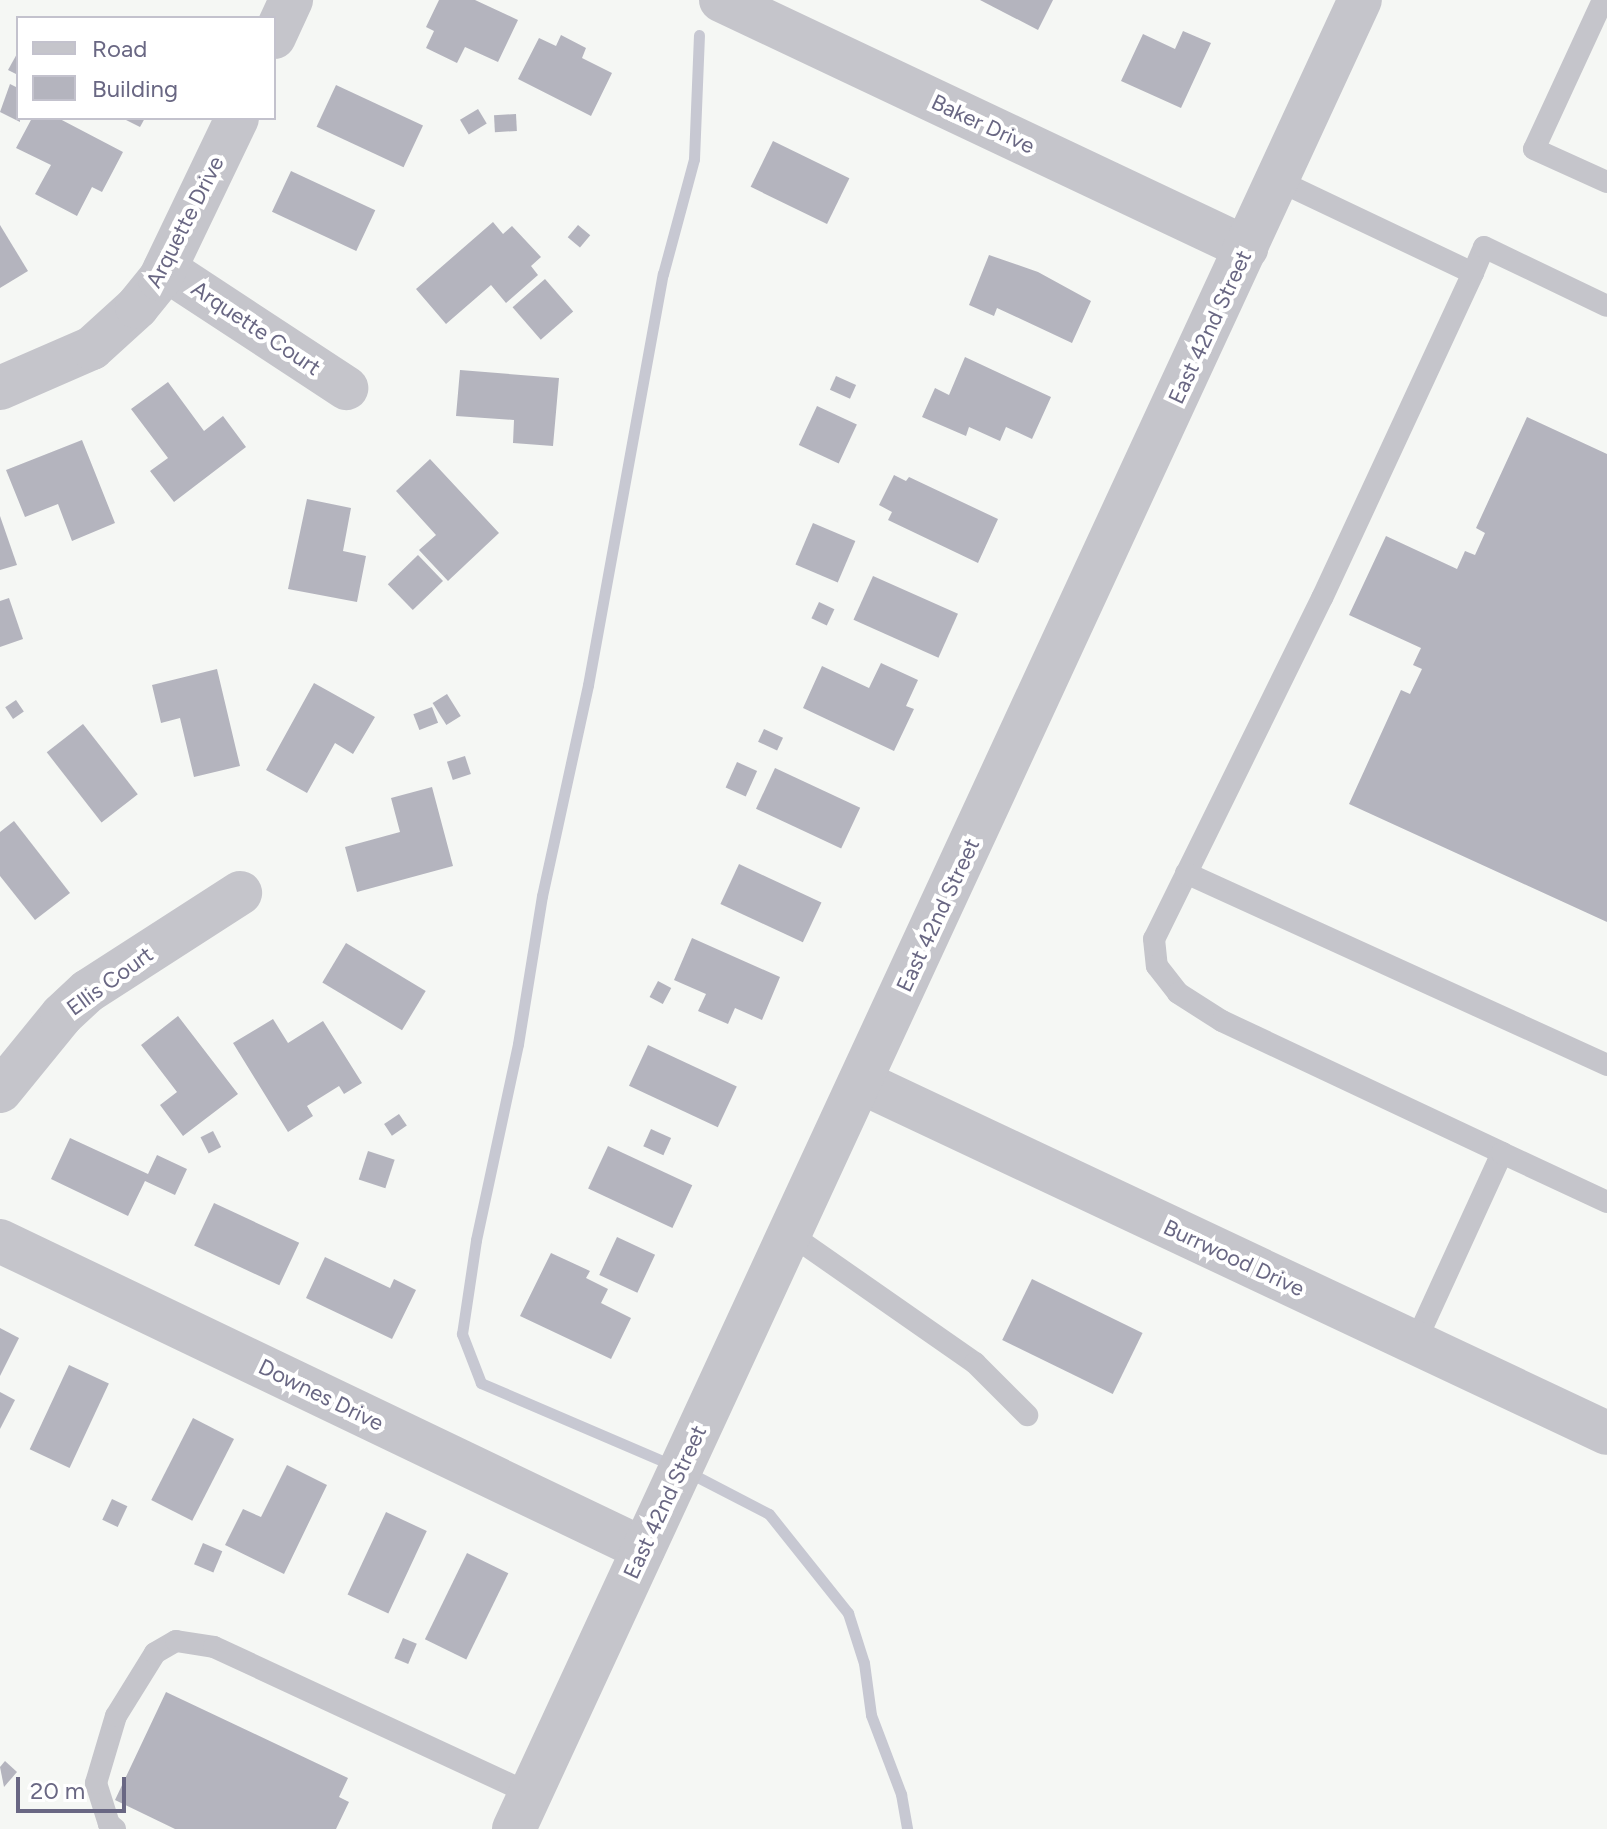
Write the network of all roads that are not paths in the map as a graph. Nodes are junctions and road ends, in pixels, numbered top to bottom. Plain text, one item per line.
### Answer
1 (291, 0) edge
2 (721, 0) edge
3 (1360, 0) edge
4 (1603, 0) edge
5 (276, 33) edge
6 (1597, 40) edge
7 (236, 120) edge
8 (1277, 180) junction
9 (1607, 182) edge
10 (1246, 248) junction
11 (165, 269) junction
12 (1473, 273) junction
13 (1607, 306) edge
14 (0, 388) edge
15 (346, 388) dead end
16 (1186, 873) junction
17 (240, 893) dead end
18 (1607, 1065) edge
19 (861, 1082) junction
20 (0, 1091) edge
21 (1502, 1153) junction
22 (1607, 1202) edge
23 (790, 1234) junction
24 (0, 1241) edge
25 (1415, 1343) junction
26 (1027, 1415) dead end
27 (1607, 1433) edge
28 (643, 1549) junction
29 (522, 1812) edge
30 (115, 1829) edge

1 - 5 street
2 - 10 street, Baker Drive
3 - 8 street, East 42nd Street
4 - 6 lane
6 - 9 lane
7 - 11 street, Arquette Drive
8 - 10 street, East 42nd Street
8 - 12 lane
10 - 19 street, East 42nd Street
11 - 14 street, Arquette Drive
11 - 15 street, Arquette Court
12 - 13 lane
12 - 16 lane
16 - 18 lane
16 - 21 lane
17 - 20 street, Ellis Court
19 - 23 street, East 42nd Street
19 - 25 street, Burrwood Drive
21 - 22 lane
21 - 25 lane
23 - 26 lane
23 - 28 street, East 42nd Street
24 - 28 street, Downes Drive
25 - 27 street, Burrwood Drive
28 - 29 street, East 42nd Street
29 - 30 lane

